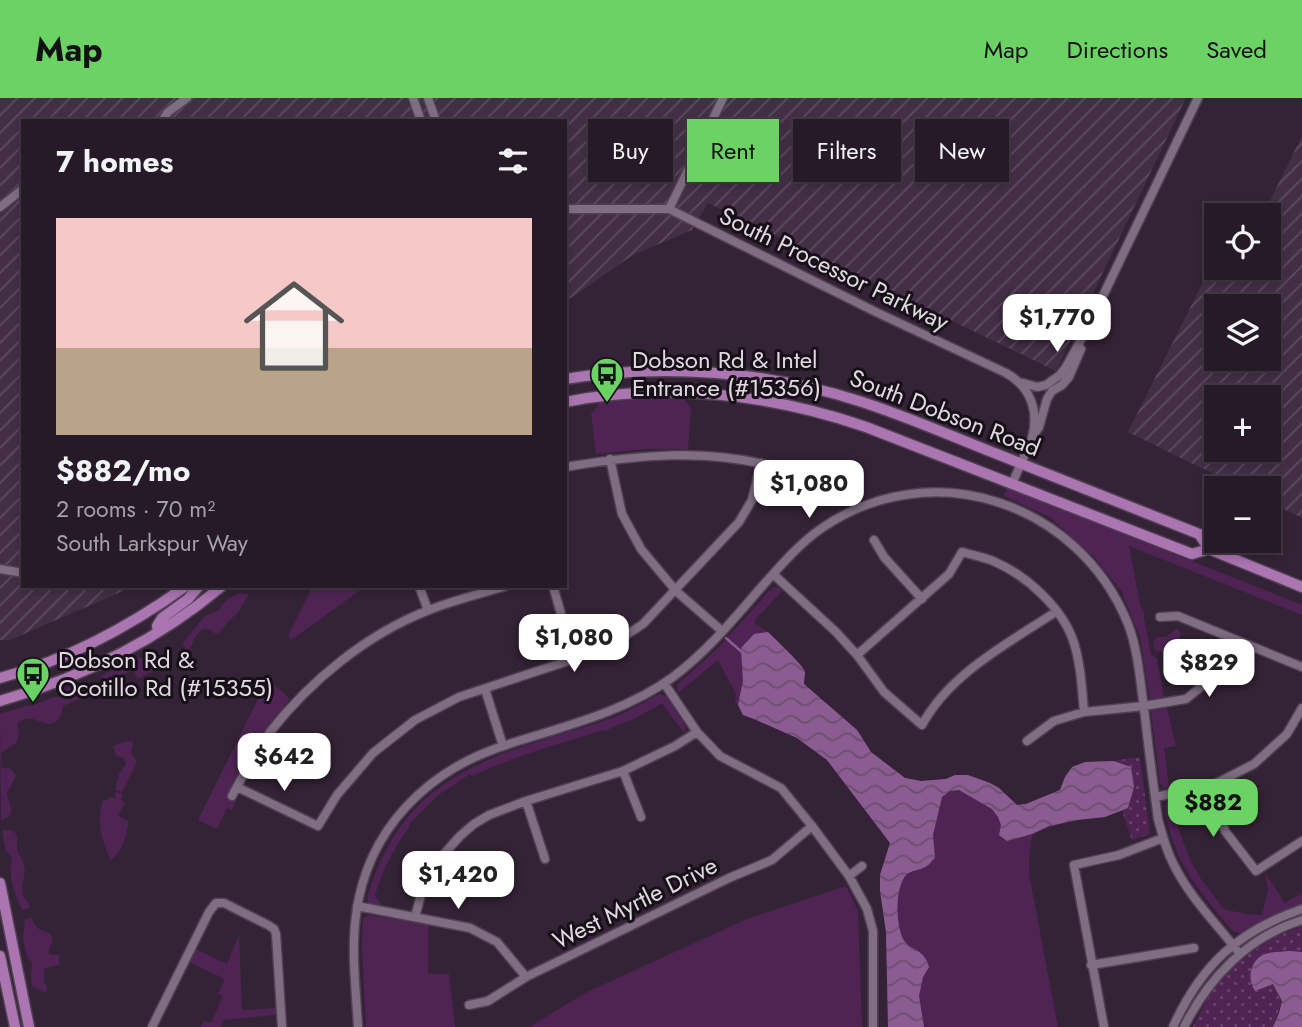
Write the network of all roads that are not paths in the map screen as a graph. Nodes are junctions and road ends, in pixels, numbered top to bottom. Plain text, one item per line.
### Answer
1 (187, 98) edge
2 (413, 98) edge
3 (428, 98) edge
4 (711, 98) edge
5 (1198, 98) edge
6 (721, 100) edge
7 (164, 119) edge
8 (420, 119) edge
9 (435, 119) edge
10 (21, 191) edge
11 (0, 207) edge
12 (567, 209) edge
13 (669, 209) junction
14 (1088, 327) junction
15 (567, 379) edge
16 (1020, 382) junction
17 (567, 402) edge
18 (1032, 438) junction
19 (610, 459) junction
20 (761, 463) junction
21 (1021, 464) junction
22 (567, 467) edge
23 (1012, 484) junction
24 (825, 488) dead end
25 (874, 540) dead end
26 (1204, 542) edge
27 (1204, 550) edge
28 (1219, 553) edge
29 (0, 569) edge
30 (21, 573) edge
31 (773, 574) junction
32 (1302, 587) edge
33 (183, 588) edge
34 (198, 588) edge
35 (219, 588) edge
36 (420, 588) edge
37 (500, 588) edge
38 (553, 588) edge
39 (676, 591) junction
40 (922, 599) junction
41 (428, 610) junction
42 (1057, 611) junction
43 (1160, 617) dead end
44 (722, 631) junction
45 (158, 632) junction
46 (1233, 639) junction
47 (857, 655) junction
48 (574, 659) junction
49 (1302, 667) edge
50 (0, 678) edge
51 (664, 683) junction
52 (485, 689) junction
53 (0, 701) edge
54 (1144, 706) junction
55 (1302, 708) edge
56 (1084, 712) junction
57 (697, 732) junction
58 (1027, 741) dead end
59 (503, 746) junction
60 (623, 771) junction
61 (1211, 786) junction
62 (237, 787) junction
63 (232, 796) dead end
64 (1155, 797) junction
65 (526, 801) junction
66 (641, 817) dead end
67 (812, 826) junction
68 (1163, 838) junction
69 (1302, 841) edge
70 (545, 859) dead end
71 (863, 866) dead end
72 (724, 868) dead end
73 (849, 876) junction
74 (729, 878) junction
75 (0, 883) edge
76 (357, 906) junction
77 (1302, 909) edge
78 (415, 917) junction
79 (4, 920) edge
80 (1302, 920) edge
81 (1233, 945) junction
82 (1194, 948) dead end
83 (1240, 954) junction
84 (0, 956) edge
85 (1091, 965) junction
86 (526, 977) junction
87 (469, 1005) dead end
88 (15, 1027) edge
89 (29, 1027) edge
90 (152, 1027) edge
91 (282, 1027) edge
92 (358, 1027) edge
93 (873, 1027) edge
94 (1104, 1027) edge
95 (1173, 1027) edge
96 (1184, 1027) edge

1 - 7 street
2 - 8 street
3 - 9 street
4 - 6 street
5 - 14 street
6 - 13 street
10 - 11 street
12 - 13 street, South Processor Parkway
13 - 16 street, South Processor Parkway
14 - 16 street
14 - 18 street
15 - 21 main road, South Dobson Road
16 - 18 street
17 - 23 main road, South Dobson Road
18 - 21 street
19 - 20 street
19 - 22 street
19 - 39 street
20 - 24 street
20 - 39 street
21 - 23 street
21 - 26 main road, South Dobson Road
23 - 27 main road, South Dobson Road
25 - 40 street
28 - 32 main road, South Dobson Road
29 - 30 street
31 - 44 street
31 - 47 street
31 - 54 street
33 - 50 main road
34 - 45 main road
35 - 45 main road
36 - 41 street
37 - 41 street
38 - 48 street
39 - 44 street
39 - 48 street
40 - 42 street
40 - 47 street
41 - 62 street
42 - 47 street
42 - 56 street
43 - 46 street
44 - 51 street
45 - 53 main road
46 - 49 street
46 - 54 street
48 - 52 street
51 - 57 street
51 - 59 street
52 - 59 street
52 - 62 street
54 - 56 street
54 - 64 street
55 - 61 street
56 - 58 street
57 - 60 street
57 - 67 street
59 - 76 street
60 - 65 street
60 - 66 street
61 - 64 street
61 - 69 street
62 - 63 street
64 - 68 street
65 - 70 street
65 - 78 street
67 - 73 street
67 - 74 street, West Myrtle Drive
68 - 81 street
68 - 85 street
71 - 73 street
72 - 74 street
73 - 93 street
74 - 86 street, West Myrtle Drive
75 - 79 main road
76 - 78 street
76 - 92 street
77 - 81 street
78 - 86 street
79 - 89 main road
80 - 83 street
81 - 83 street
81 - 95 street
82 - 85 street
83 - 96 street
84 - 88 main road
85 - 94 street
86 - 87 street, West Myrtle Drive
90 - 91 street

